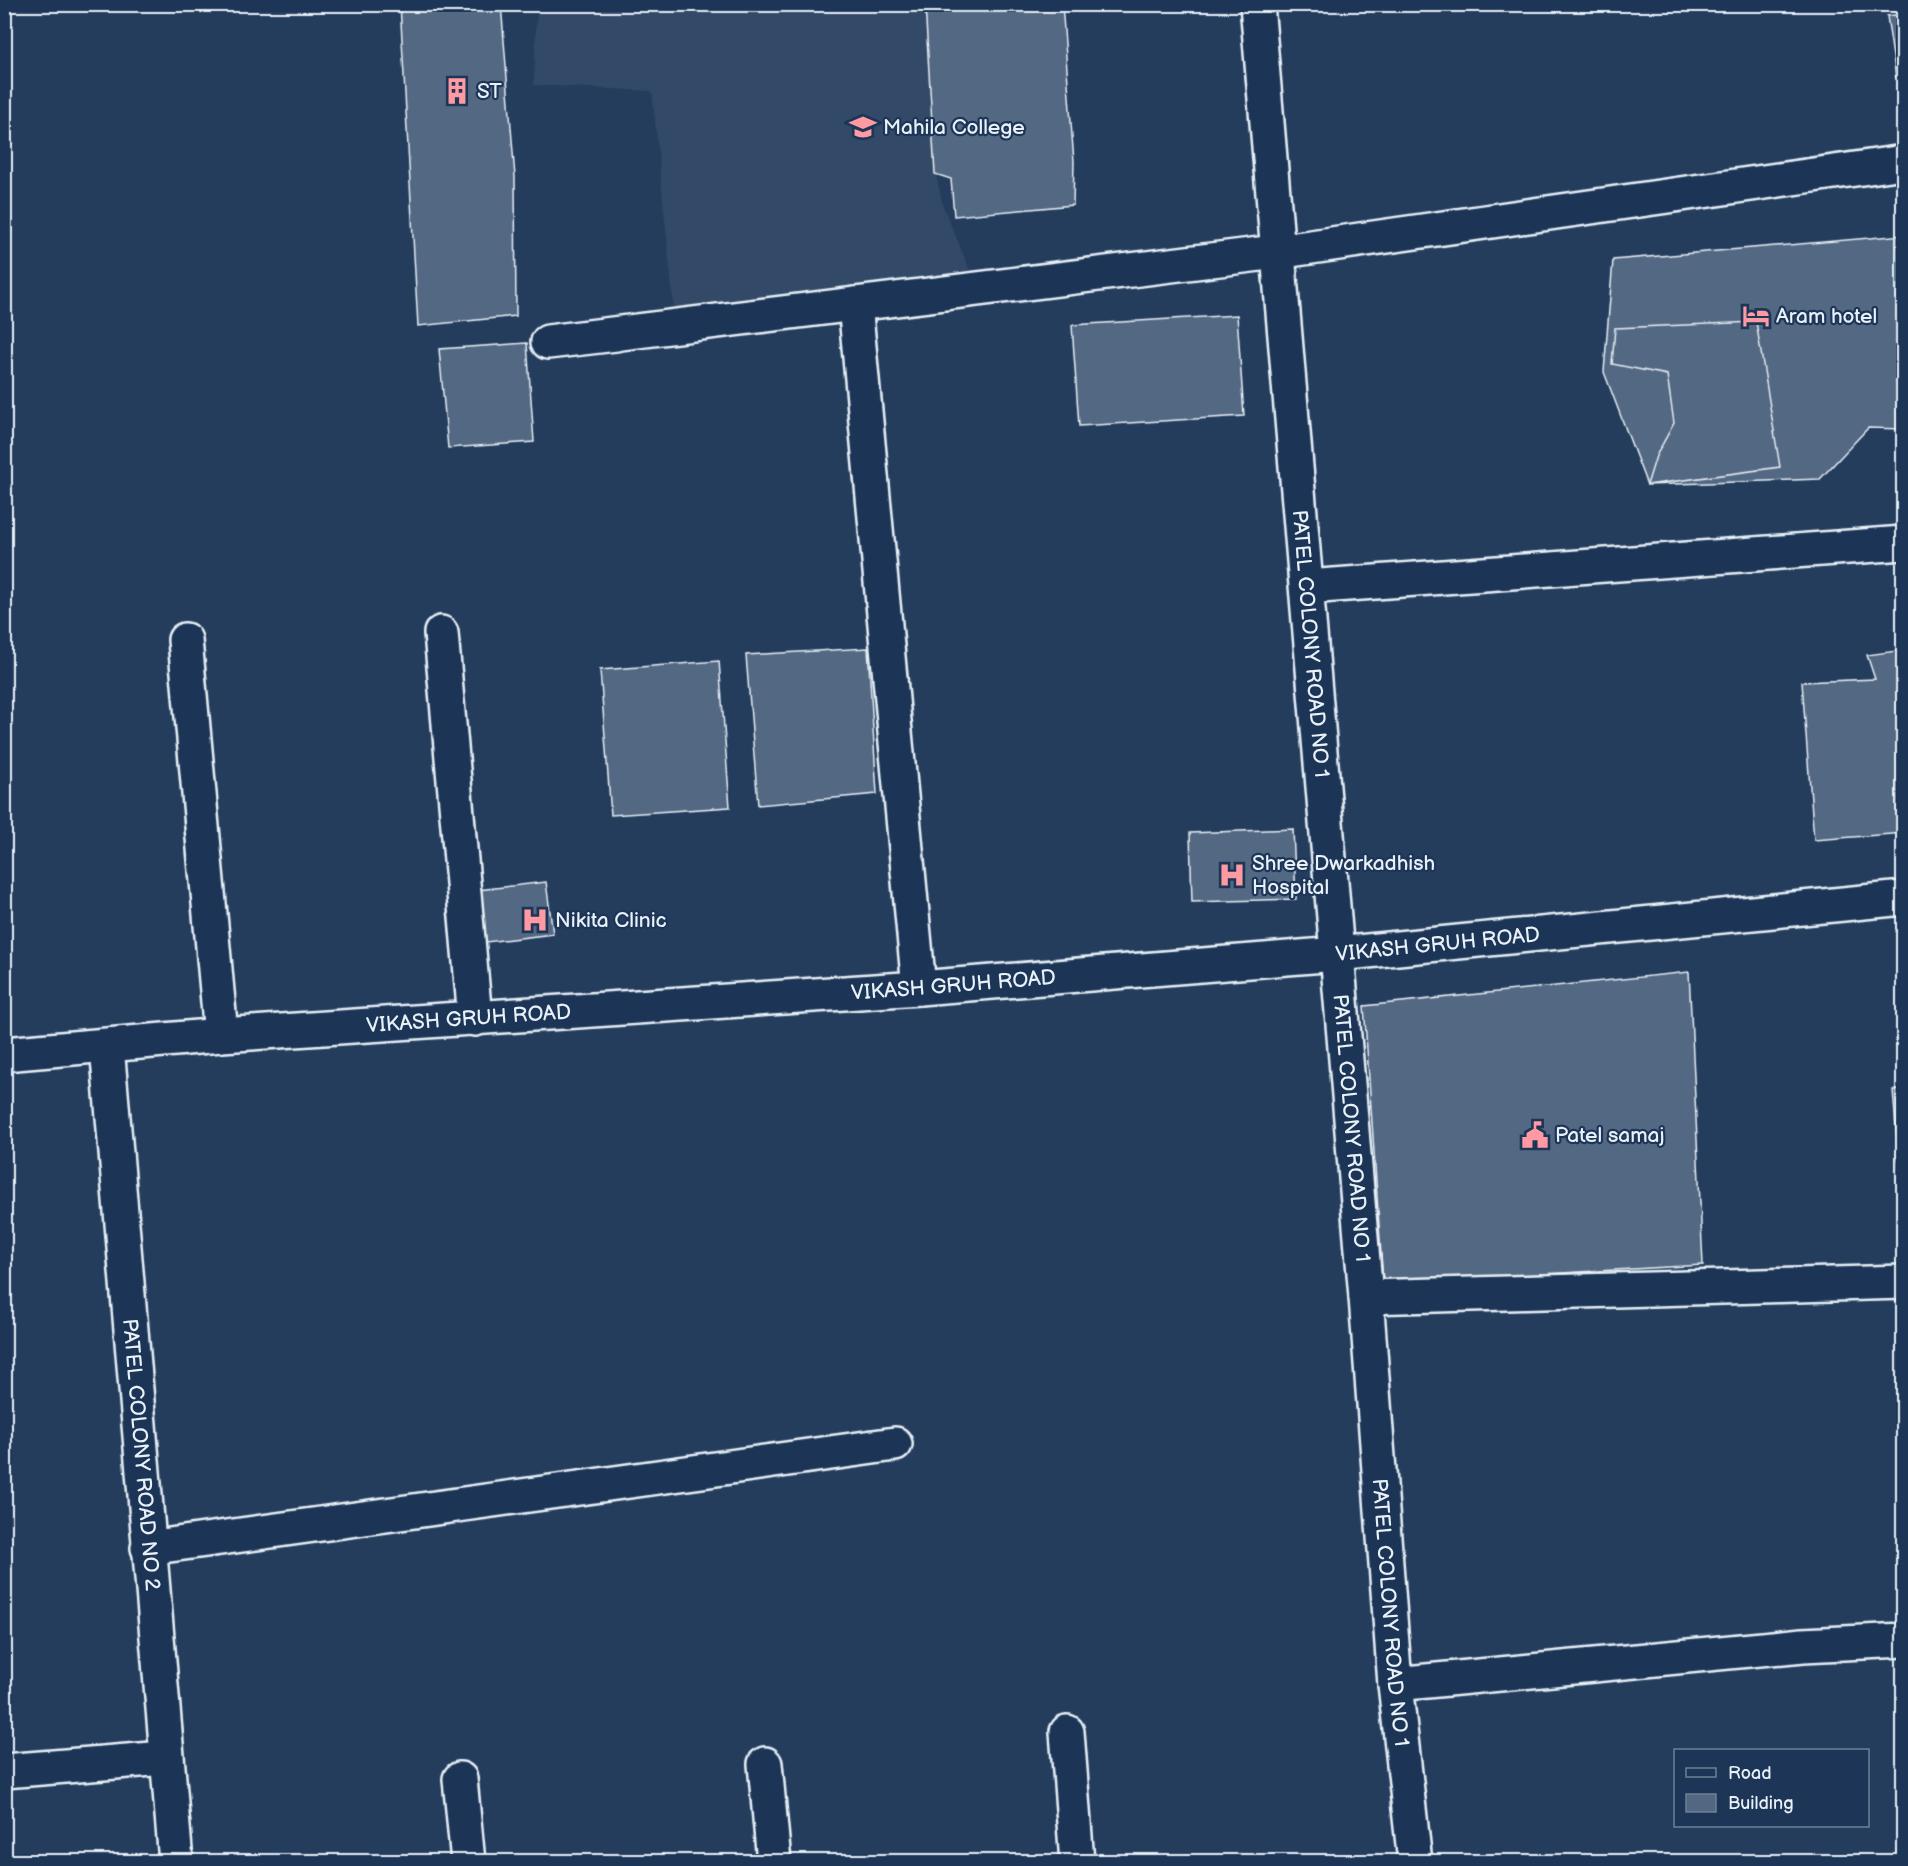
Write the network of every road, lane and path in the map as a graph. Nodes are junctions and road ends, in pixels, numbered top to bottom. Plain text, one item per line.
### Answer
1 (1257, 4) edge
2 (1904, 162) edge
3 (1276, 252) junction
4 (855, 304) junction
5 (616, 334) dead end
6 (1904, 543) edge
7 (1307, 587) junction
8 (441, 633) dead end
9 (184, 640) dead end
10 (1904, 898) edge
11 (1337, 954) junction
12 (919, 988) junction
13 (475, 1019) junction
14 (221, 1035) junction
15 (107, 1046) junction
16 (4, 1054) edge
17 (1904, 1282) edge
18 (1366, 1297) junction
19 (895, 1444) dead end
20 (148, 1548) junction
21 (1904, 1640) edge
22 (1395, 1684) junction
23 (1067, 1732) dead end
24 (165, 1758) junction
25 (765, 1764) dead end
26 (4, 1771) edge
27 (460, 1779) dead end
28 (176, 1862) edge
29 (468, 1862) edge
30 (774, 1862) edge
31 (1077, 1862) edge
32 (1415, 1862) edge

1 - 3 street, PATEL COLONY ROAD NO 1
2 - 3 street
3 - 4 street
3 - 7 street, PATEL COLONY ROAD NO 1
4 - 5 street
4 - 12 street
6 - 7 street
7 - 11 street, PATEL COLONY ROAD NO 1
8 - 13 street
9 - 14 street
10 - 11 street, VIKASH GRUH ROAD
11 - 12 street, VIKASH GRUH ROAD
11 - 18 street, PATEL COLONY ROAD NO 1
12 - 13 street, VIKASH GRUH ROAD
13 - 14 street, VIKASH GRUH ROAD
14 - 15 street, VIKASH GRUH ROAD
15 - 16 street, VIKASH GRUH ROAD
15 - 20 street, PATEL COLONY ROAD NO 2
17 - 18 street
18 - 22 street, PATEL COLONY ROAD NO 1
19 - 20 street
20 - 24 street, PATEL COLONY ROAD NO 2
21 - 22 street
22 - 32 street, PATEL COLONY ROAD NO 1
23 - 31 street
24 - 26 street
24 - 28 street, PATEL COLONY ROAD NO 2
25 - 30 street
27 - 29 street

